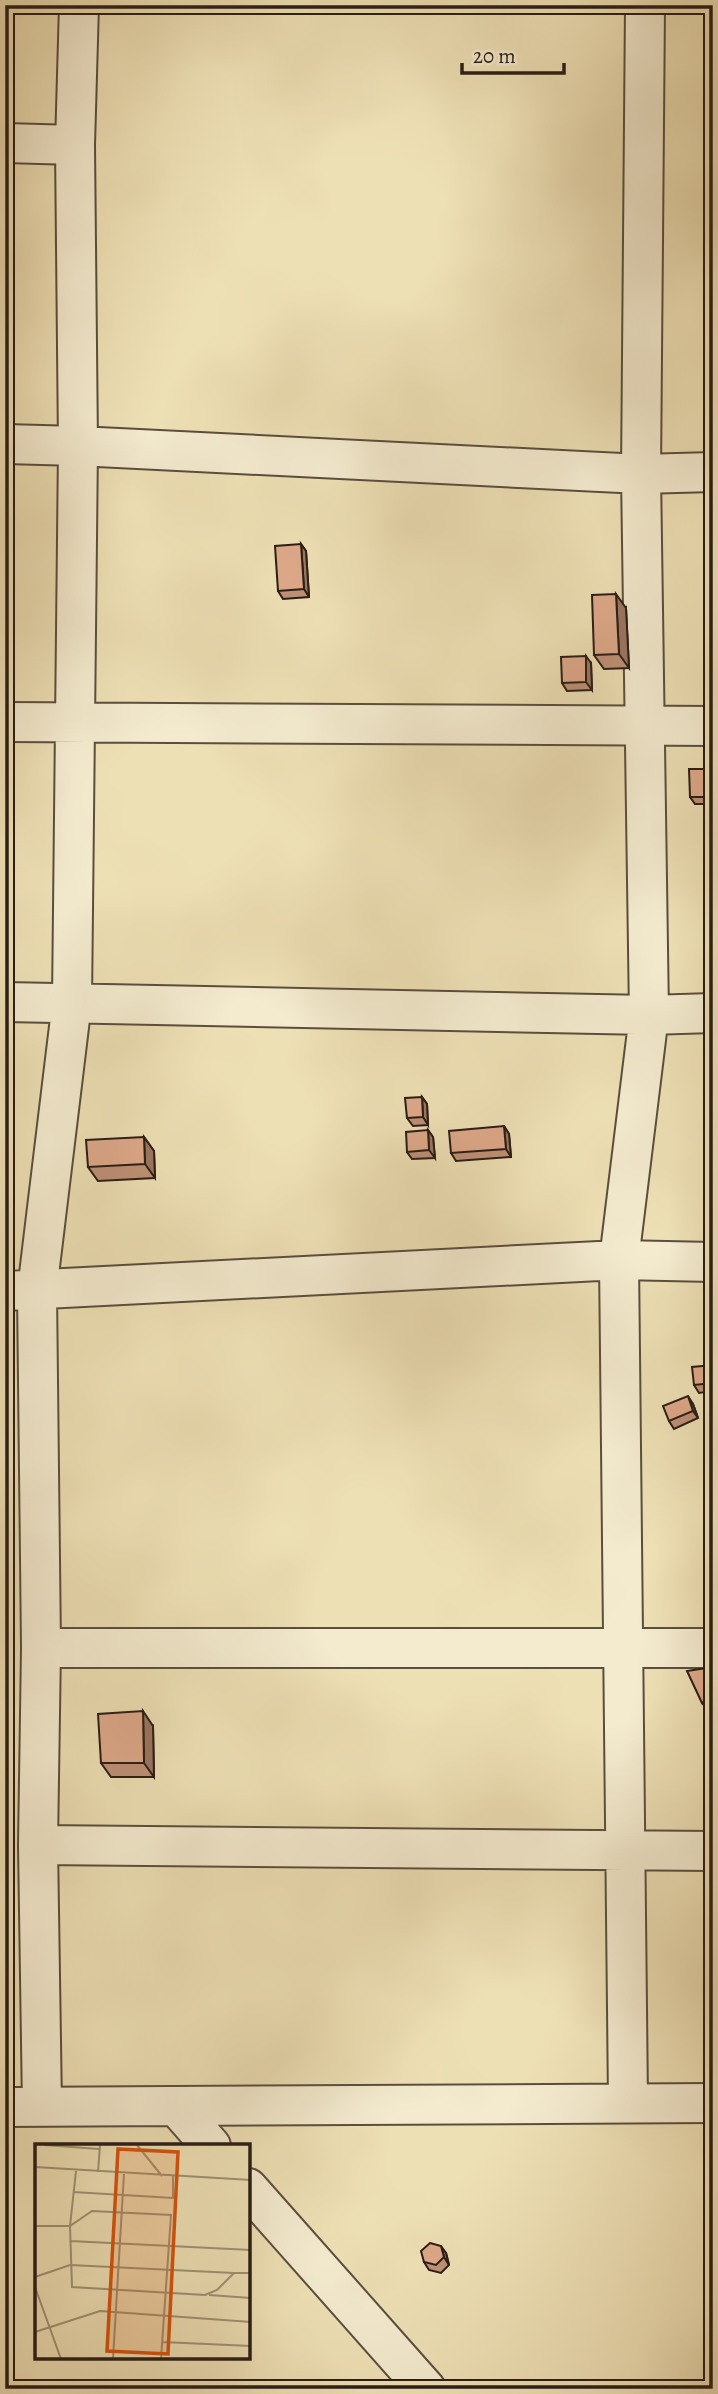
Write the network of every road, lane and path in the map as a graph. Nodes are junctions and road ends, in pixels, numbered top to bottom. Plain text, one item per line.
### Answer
1 (79, 5) edge
2 (645, 5) edge
3 (5, 144) edge
4 (75, 145) junction
5 (5, 444) edge
6 (78, 446) junction
7 (713, 472) edge
8 (641, 474) junction
9 (76, 721) junction
10 (5, 722) edge
11 (643, 726) junction
12 (713, 726) edge
13 (5, 1002) edge
14 (72, 1002) junction
15 (713, 1013) edge
16 (649, 1015) junction
17 (619, 1260) junction
18 (713, 1262) edge
19 (21, 1291) edge
20 (41, 1648) junction
21 (623, 1648) junction
22 (713, 1648) edge
23 (38, 1844) junction
24 (625, 1850) junction
25 (713, 1851) edge
26 (628, 2102) junction
27 (713, 2104) edge
28 (176, 2106) junction
29 (24, 2107) edge
30 (209, 2144) edge
31 (250, 2190) edge
32 (426, 2389) edge

1 - 4 street
2 - 8 street
3 - 4 street
4 - 6 street
5 - 6 street
6 - 8 street
6 - 9 street
7 - 8 street
8 - 11 street
9 - 10 street
9 - 11 street
9 - 14 street
11 - 12 street
11 - 16 street
13 - 14 street
14 - 16 street
14 - 19 street
15 - 16 street
16 - 17 street
17 - 18 street
17 - 19 street
17 - 21 street
19 - 20 street
20 - 21 street
20 - 23 street
21 - 22 street
21 - 24 street
23 - 24 street
23 - 29 street
24 - 25 street
24 - 26 street
26 - 27 street
26 - 28 street
28 - 29 street
28 - 30 street
31 - 32 street

